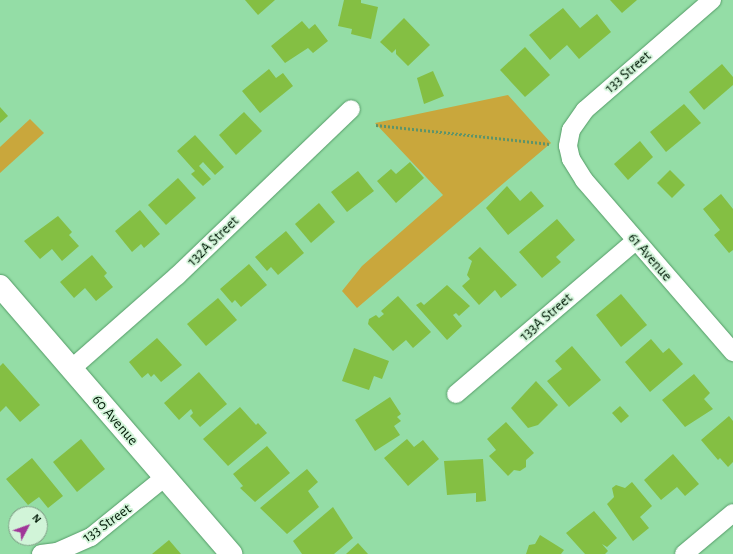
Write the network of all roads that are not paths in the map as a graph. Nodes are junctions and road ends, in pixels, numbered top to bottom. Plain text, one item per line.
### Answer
1 (712, 0) edge
2 (351, 109) dead end
3 (571, 159) joint
4 (635, 241) junction
5 (0, 286) edge
6 (733, 352) edge
7 (71, 369) junction
8 (456, 394) dead end
9 (165, 477) junction
10 (733, 513) edge
11 (41, 554) edge
12 (231, 554) edge
13 (684, 554) edge

1 - 3 street, 133 Street
2 - 7 street, 132A Street
3 - 4 street, 61 Avenue
4 - 6 street, 61 Avenue
4 - 8 street, 133A Street
5 - 7 street, 60 Avenue
7 - 9 street, 60 Avenue
9 - 11 street, 133 Street
9 - 12 street, 60 Avenue
10 - 13 street

